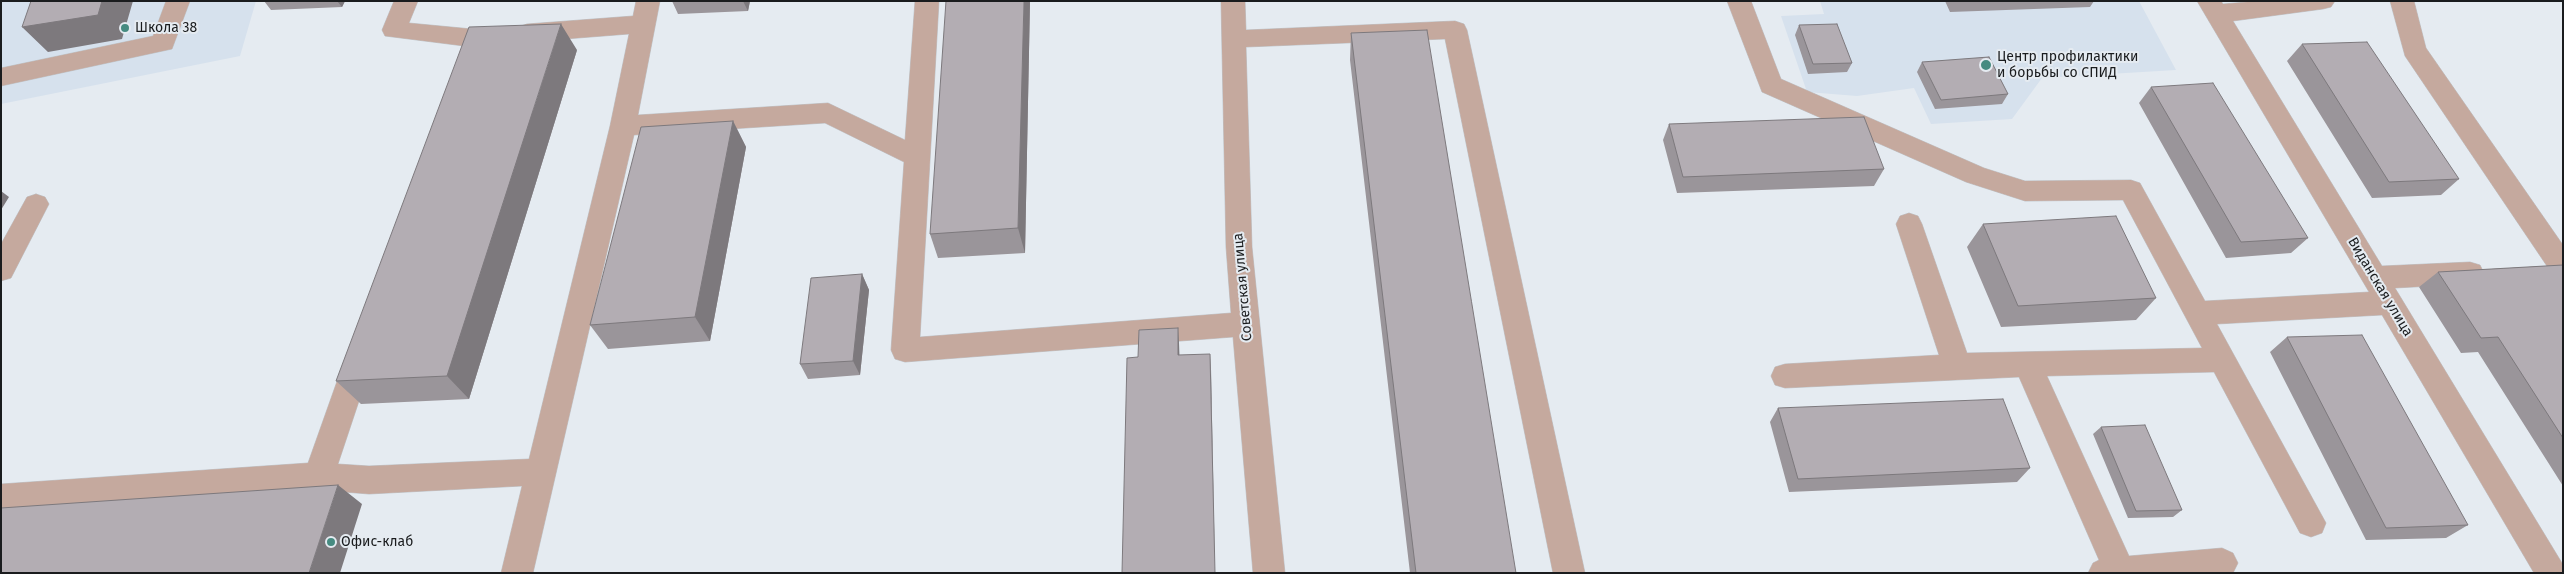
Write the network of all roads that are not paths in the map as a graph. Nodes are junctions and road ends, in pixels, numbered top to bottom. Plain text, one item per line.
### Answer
1 (178, 1) edge
2 (406, 1) edge
3 (927, 1) edge
4 (1233, 1) edge
5 (1739, 1) edge
6 (2323, 1) edge
7 (2402, 1) edge
8 (2212, 7) edge
9 (645, 13) edge
10 (472, 38) junction
11 (1234, 39) junction
12 (462, 64) edge
13 (1, 76) edge
14 (623, 126) junction
15 (917, 157) junction
16 (36, 204) dead end
17 (1909, 224) dead end
18 (2563, 268) edge
19 (1, 270) edge
20 (2534, 271) edge
21 (2496, 272) edge
22 (2374, 278) junction
23 (2389, 303) junction
24 (2197, 313) junction
25 (1246, 324) junction
26 (368, 335) edge
27 (2223, 360) junction
28 (2028, 364) junction
29 (1957, 366) junction
30 (1786, 376) dead end
31 (541, 472) junction
32 (319, 476) junction
33 (1, 498) edge
34 (2311, 523) dead end
35 (2222, 563) dead end
36 (2112, 572) edge
37 (517, 573) edge
38 (1269, 573) edge
39 (1569, 573) edge
40 (2551, 573) edge

1 - 13 street
2 - 10 street
3 - 15 street
4 - 11 street, Советская улица
5 - 24 street
6 - 8 street
7 - 18 street
8 - 22 street, Виданская улица
9 - 10 street
9 - 14 street
10 - 12 street
11 - 25 street, Советская улица
11 - 39 street
14 - 15 street
14 - 31 street
15 - 25 street
16 - 19 street
17 - 29 street
18 - 20 street
21 - 22 street
22 - 23 street, Виданская улица
23 - 24 street
23 - 40 street, Виданская улица
24 - 27 street
25 - 38 street, Советская улица
26 - 32 street
27 - 28 street
27 - 34 street
28 - 29 street
28 - 36 street
29 - 30 street
31 - 32 street
31 - 37 street
32 - 33 street
35 - 36 street

